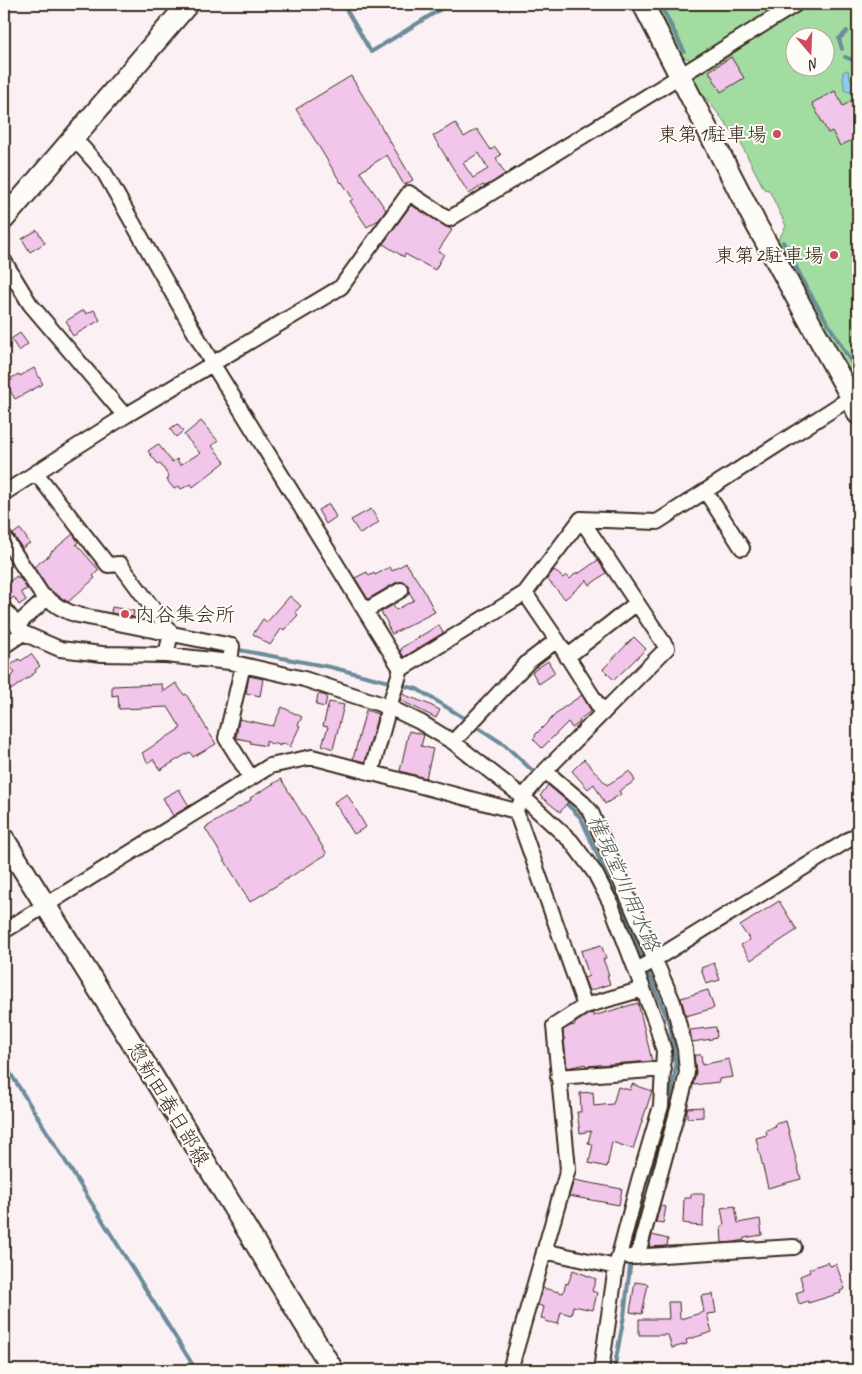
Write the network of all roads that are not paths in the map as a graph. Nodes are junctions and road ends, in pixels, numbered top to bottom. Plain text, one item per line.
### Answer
1 (188, 4) edge
2 (643, 4) edge
3 (796, 4) edge
4 (680, 75) junction
5 (74, 138) junction
6 (4, 219) edge
7 (4, 261) edge
8 (212, 363) junction
9 (856, 401) edge
10 (125, 416) junction
11 (36, 473) junction
12 (706, 492) junction
13 (4, 493) edge
14 (581, 519) junction
15 (4, 538) edge
16 (742, 548) dead end
17 (401, 590) dead end
18 (525, 593) junction
19 (47, 598) junction
20 (637, 604) junction
21 (4, 610) edge
22 (366, 611) junction
23 (20, 629) junction
24 (171, 633) junction
25 (556, 640) junction
26 (4, 646) edge
27 (166, 655) junction
28 (567, 657) junction
29 (236, 663) junction
30 (401, 669) junction
31 (389, 707) junction
32 (603, 712) junction
33 (453, 742) junction
34 (545, 771) junction
35 (371, 773) junction
36 (251, 778) junction
37 (523, 797) junction
38 (516, 811) junction
39 (858, 834) edge
40 (4, 838) edge
41 (46, 906) junction
42 (4, 931) edge
43 (654, 960) junction
44 (636, 971) junction
45 (643, 989) junction
46 (585, 1006) junction
47 (685, 1049) junction
48 (664, 1051) junction
49 (664, 1069) junction
50 (558, 1077) junction
51 (794, 1246) dead end
52 (544, 1251) junction
53 (636, 1257) junction
54 (617, 1262) junction
55 (333, 1370) edge
56 (510, 1370) edge
57 (601, 1370) edge

1 - 5 street
2 - 4 street
3 - 4 street
4 - 8 street
4 - 9 street
5 - 6 street
5 - 8 street
7 - 10 street
8 - 10 street
8 - 22 street
9 - 12 street
10 - 11 street
11 - 13 street
11 - 24 street
12 - 14 street
12 - 16 street
14 - 18 street
14 - 20 street
15 - 19 street
17 - 22 street
18 - 25 street
18 - 30 street
19 - 23 street
19 - 24 street
20 - 28 street
20 - 32 street
21 - 23 street
22 - 30 street
23 - 26 street
23 - 27 street
24 - 27 street
24 - 29 street
25 - 28 street
25 - 33 street
27 - 29 street
28 - 32 street
29 - 31 street
29 - 36 street
30 - 31 street
31 - 33 street
31 - 35 street
32 - 34 street
33 - 37 street
34 - 37 street
34 - 43 street
35 - 36 street
35 - 38 street
36 - 41 street
37 - 38 street
37 - 44 street
38 - 46 street
39 - 43 street
40 - 41 street, 惣新田春日部線
41 - 42 street
41 - 55 street, 惣新田春日部線
43 - 44 street
43 - 47 street
44 - 45 street
45 - 46 street
45 - 48 street
46 - 50 street
47 - 48 street
47 - 53 street
48 - 49 street
49 - 50 street
49 - 54 street
50 - 52 street
51 - 53 street
52 - 54 street
52 - 56 street
53 - 54 street
54 - 57 street

